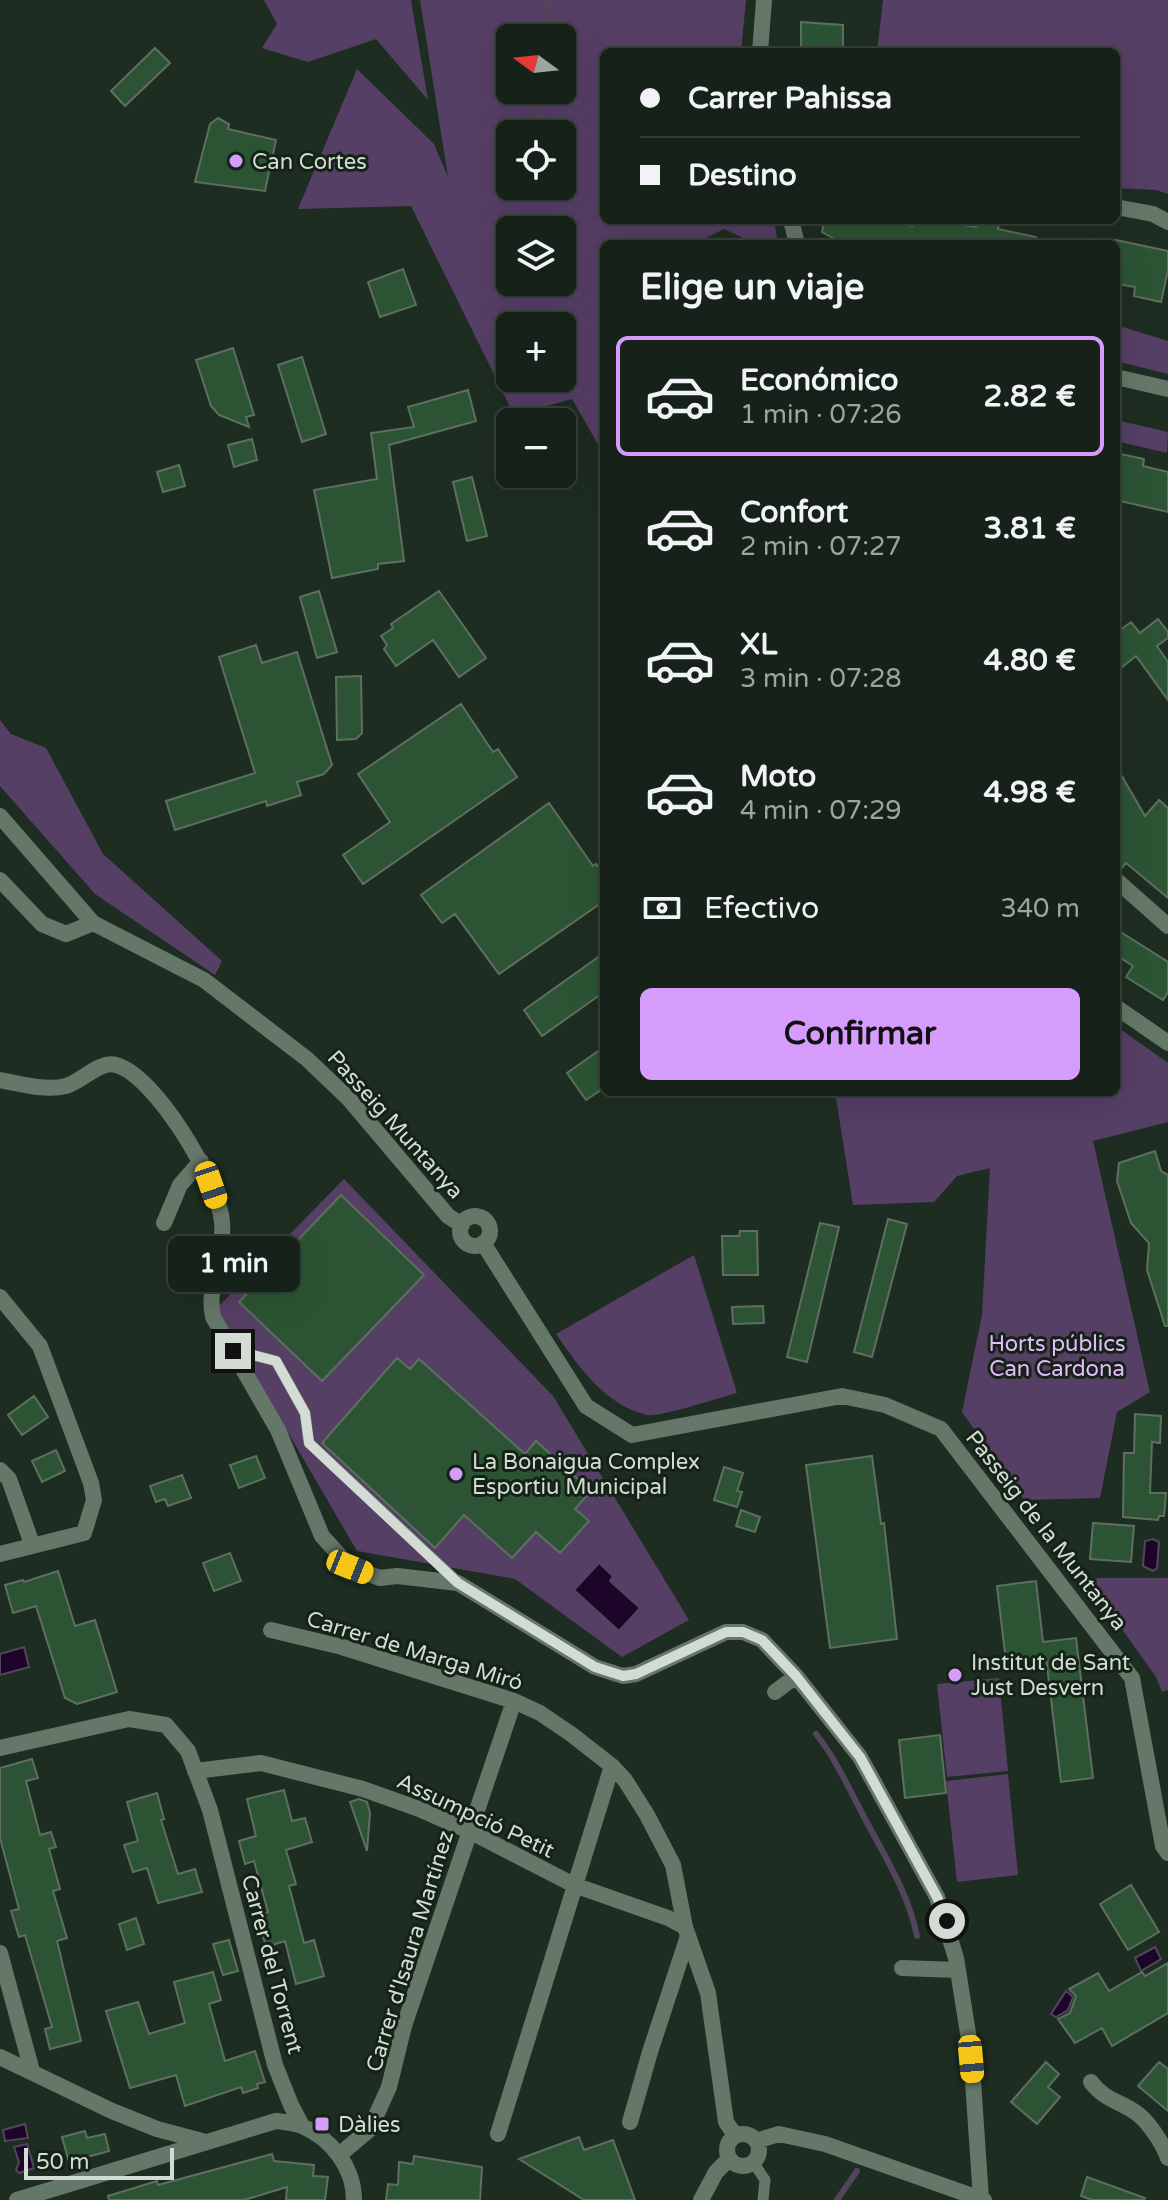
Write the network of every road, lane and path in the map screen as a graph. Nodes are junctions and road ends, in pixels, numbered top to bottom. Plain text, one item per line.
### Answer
1 (764, 0) edge
2 (760, 48) edge
3 (1120, 208) edge
4 (1168, 222) edge
5 (1120, 378) edge
6 (1168, 389) edge
7 (0, 816) edge
8 (0, 880) edge
9 (1120, 884) edge
10 (93, 923) junction
11 (1168, 926) edge
12 (1120, 1010) edge
13 (1168, 1043) edge
14 (0, 1080) edge
15 (201, 1161) junction
16 (164, 1223) dead end
17 (0, 1297) edge
18 (238, 1360) junction
19 (931, 1424) joint
20 (0, 1470) edge
21 (32, 1544) junction
22 (0, 1554) edge
23 (458, 1583) junction
24 (271, 1630) dead end
25 (796, 1676) junction
26 (775, 1692) dead end
27 (514, 1701) junction
28 (0, 1748) edge
29 (612, 1766) junction
30 (195, 1771) junction
31 (469, 1831) junction
32 (1168, 1853) edge
33 (574, 1885) junction
34 (686, 1932) junction
35 (0, 1953) edge
36 (902, 1968) dead end
37 (957, 1970) junction
38 (0, 2057) edge
39 (32, 2071) junction
40 (1091, 2082) dead end
41 (630, 2122) dead end
42 (302, 2126) junction
43 (498, 2134) dead end
44 (735, 2135) junction
45 (756, 2141) junction
46 (204, 2142) junction
47 (339, 2155) junction
48 (1168, 2158) edge
49 (729, 2159) junction
50 (753, 2162) junction
51 (983, 2199) edge
52 (17, 2200) edge
53 (354, 2200) edge
54 (701, 2200) edge
55 (763, 2200) edge

1 - 2 street
3 - 4 street
5 - 6 street
7 - 10 street, Passeig Muntanya
8 - 10 street
9 - 11 street
10 - 19 street, Passeig Muntanya
12 - 13 street
14 - 15 street
15 - 16 street
15 - 18 street
17 - 21 street
18 - 23 lane
18 - 23 street
19 - 32 street, Passeig de la Muntanya
20 - 21 street
21 - 22 street
23 - 25 street
24 - 27 street, Carrer de Marga Miró
25 - 26 street
25 - 37 street
27 - 29 street, Carrer de Marga Miró
27 - 31 street, Carrer d'Isaura Martínez
28 - 30 street, Carrer del Torrent
29 - 33 street
29 - 34 street, Carrer de Marga Miró
30 - 31 street, Assumpció Petit
30 - 42 street, Carrer del Torrent
31 - 33 street, Assumpció Petit
31 - 47 street, Carrer d'Isaura Martínez
33 - 34 street, Assumpció Petit
33 - 43 street
34 - 41 street
34 - 44 street, Carrer de Marga Miró
35 - 39 street
36 - 37 street
37 - 51 street
38 - 39 street
39 - 46 street
40 - 48 street
42 - 46 street
42 - 47 street
44 - 45 street
44 - 49 street
45 - 50 street
45 - 51 street
46 - 52 street
47 - 53 street
49 - 50 street
49 - 54 street
50 - 55 lane

